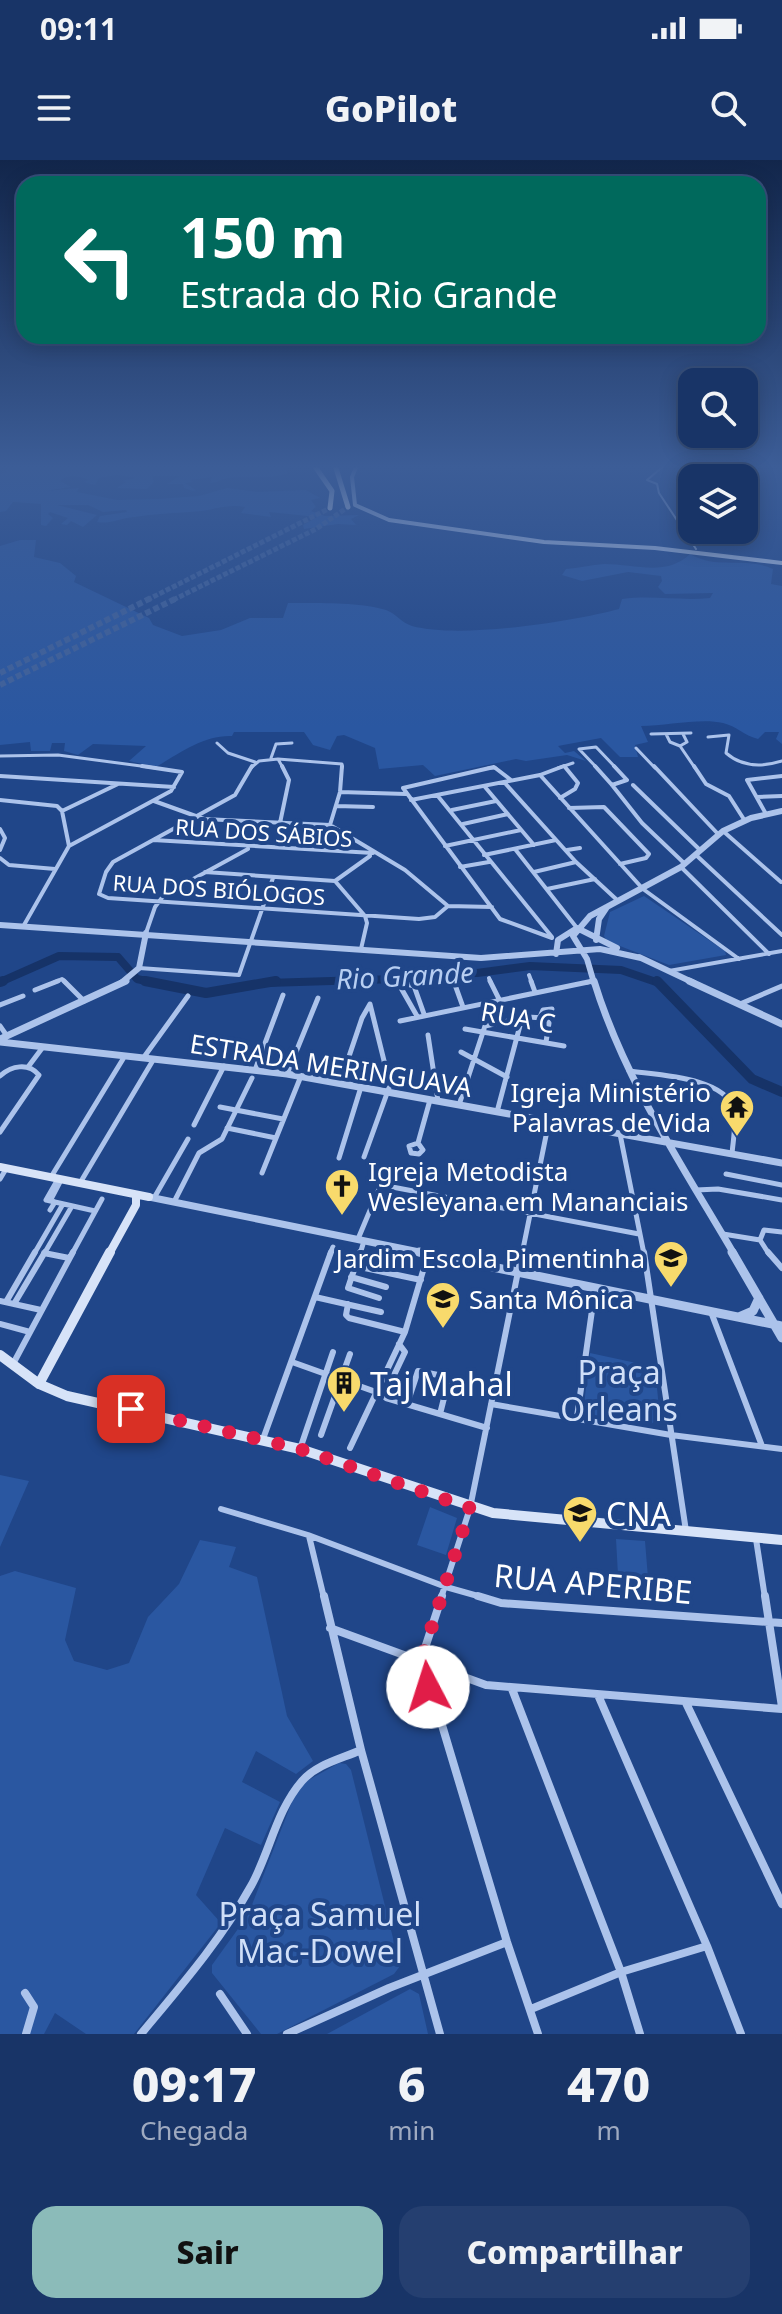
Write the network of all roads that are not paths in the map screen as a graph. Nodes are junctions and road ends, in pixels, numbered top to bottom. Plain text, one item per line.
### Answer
1 (712, 552) edge
2 (719, 552) edge
3 (782, 562) edge
4 (691, 733) dead end
5 (651, 734) dead end
6 (666, 734) junction
7 (683, 734) junction
8 (708, 737) dead end
9 (217, 743) dead end
10 (292, 743) dead end
11 (680, 746) junction
12 (636, 748) dead end
13 (0, 756) edge
14 (271, 759) junction
15 (278, 759) junction
16 (782, 761) edge
17 (255, 762) junction
18 (573, 763) dead end
19 (565, 767) junction
20 (540, 775) junction
21 (0, 776) edge
22 (782, 776) edge
23 (511, 780) junction
24 (504, 782) junction
25 (119, 784) junction
26 (612, 785) junction
27 (633, 785) dead end
28 (485, 786) junction
29 (175, 787) junction
30 (340, 792) junction
31 (406, 794) junction
32 (437, 795) junction
33 (782, 796) edge
34 (757, 797) junction
35 (560, 798) junction
36 (0, 800) edge
37 (411, 800) junction
38 (497, 800) junction
39 (153, 801) junction
40 (336, 806) junction
41 (373, 807) dead end
42 (568, 808) junction
43 (452, 810) junction
44 (62, 811) junction
45 (782, 811) edge
46 (508, 814) junction
47 (766, 814) junction
48 (195, 816) junction
49 (745, 821) junction
50 (280, 823) junction
51 (463, 824) junction
52 (330, 825) junction
53 (0, 829) edge
54 (521, 830) junction
55 (721, 832) junction
56 (152, 840) junction
57 (474, 840) junction
58 (557, 840) junction
59 (534, 845) junction
60 (69, 846) junction
61 (445, 846) junction
62 (249, 848) junction
63 (580, 848) dead end
64 (515, 849) junction
65 (0, 850) edge
66 (567, 850) junction
67 (698, 853) junction
68 (372, 854) junction
69 (484, 855) junction
70 (0, 858) edge
71 (489, 862) junction
72 (576, 862) junction
73 (620, 864) junction
74 (683, 866) junction
75 (460, 867) junction
76 (55, 869) junction
77 (205, 872) junction
78 (534, 872) junction
79 (273, 878) junction
80 (596, 879) junction
81 (335, 881) junction
82 (781, 882) edge
83 (547, 889) junction
84 (643, 889) junction
85 (615, 900) junction
86 (158, 902) junction
87 (448, 906) junction
88 (492, 907) junction
89 (261, 908) junction
90 (365, 916) junction
91 (0, 925) edge
92 (24, 925) junction
93 (577, 928) junction
94 (146, 933) junction
95 (782, 935) edge
96 (596, 939) junction
97 (554, 940) junction
98 (250, 942) junction
99 (361, 949) junction
100 (593, 949) junction
101 (782, 951) edge
102 (580, 952) junction
103 (617, 952) junction
104 (556, 954) junction
105 (769, 954) junction
106 (641, 958) junction
107 (739, 959) junction
108 (589, 962) junction
109 (139, 968) junction
110 (668, 971) junction
111 (529, 975) dead end
112 (489, 978) dead end
113 (592, 978) junction
114 (454, 982) dead end
115 (781, 988) edge
116 (35, 990) dead end
117 (535, 992) junction
118 (283, 995) dead end
119 (23, 996) dead end
120 (188, 996) dead end
121 (318, 998) dead end
122 (499, 999) junction
123 (84, 1001) junction
124 (740, 1004) junction
125 (0, 1005) edge
126 (463, 1007) junction
127 (552, 1009) dead end
128 (424, 1014) junction
129 (417, 1016) junction
130 (540, 1017) junction
131 (362, 1018) junction
132 (375, 1018) junction
133 (522, 1018) junction
134 (400, 1021) dead end
135 (782, 1024) edge
136 (0, 1026) edge
137 (465, 1029) dead end
138 (482, 1030) junction
139 (428, 1035) dead end
140 (518, 1037) junction
141 (5, 1038) edge
142 (546, 1042) junction
143 (564, 1046) dead end
144 (43, 1047) junction
145 (461, 1052) dead end
146 (476, 1055) junction
147 (123, 1059) dead end
148 (148, 1060) junction
149 (224, 1066) junction
150 (28, 1067) junction
151 (628, 1071) junction
152 (253, 1074) junction
153 (287, 1074) junction
154 (0, 1076) edge
155 (301, 1076) junction
156 (507, 1077) junction
157 (340, 1083) junction
158 (361, 1087) junction
159 (388, 1092) junction
160 (434, 1100) junction
161 (459, 1105) junction
162 (220, 1107) dead end
163 (236, 1111) junction
164 (497, 1112) junction
165 (283, 1119) junction
166 (549, 1121) junction
167 (194, 1125) dead end
168 (227, 1128) junction
169 (0, 1132) edge
170 (620, 1134) junction
171 (276, 1138) junction
172 (188, 1139) dead end
173 (418, 1143) dead end
174 (672, 1143) junction
175 (732, 1154) junction
176 (364, 1157) dead end
177 (339, 1158) dead end
178 (782, 1163) edge
179 (2, 1169) edge
180 (262, 1173) dead end
181 (726, 1174) dead end
182 (0, 1179) edge
183 (56, 1179) junction
184 (80, 1183) junction
185 (771, 1183) junction
186 (782, 1185) edge
187 (696, 1190) junction
188 (152, 1198) junction
189 (771, 1198) junction
190 (102, 1199) dead end
191 (136, 1200) junction
192 (782, 1200) edge
193 (50, 1201) junction
194 (174, 1202) junction
195 (63, 1204) junction
196 (72, 1206) junction
197 (50, 1210) dead end
198 (95, 1211) junction
199 (530, 1213) junction
200 (782, 1232) edge
201 (639, 1234) junction
202 (723, 1234) junction
203 (760, 1240) junction
204 (361, 1241) junction
205 (333, 1247) dead end
206 (44, 1253) junction
207 (428, 1254) junction
208 (69, 1258) junction
209 (355, 1266) junction
210 (782, 1268) edge
211 (519, 1273) junction
212 (351, 1277) junction
213 (421, 1280) junction
214 (386, 1287) dead end
215 (595, 1288) junction
216 (315, 1297) junction
217 (379, 1298) dead end
218 (759, 1298) junction
219 (653, 1299) junction
220 (7, 1303) edge
221 (348, 1304) junction
222 (41, 1310) junction
223 (711, 1311) junction
224 (381, 1312) dead end
225 (738, 1317) junction
226 (0, 1324) edge
227 (778, 1325) edge
228 (30, 1332) junction
229 (405, 1332) junction
230 (782, 1338) edge
231 (399, 1344) junction
232 (333, 1352) dead end
233 (350, 1354) dead end
234 (0, 1355) edge
235 (292, 1362) junction
236 (12, 1366) junction
237 (46, 1372) junction
238 (326, 1372) junction
239 (26, 1376) junction
240 (342, 1378) junction
241 (39, 1384) junction
242 (376, 1390) junction
243 (386, 1398) dead end
244 (407, 1404) junction
245 (491, 1404) junction
246 (440, 1414) junction
247 (577, 1417) junction
248 (487, 1428) junction
249 (321, 1435) dead end
250 (671, 1435) junction
251 (263, 1439) junction
252 (762, 1446) junction
253 (350, 1448) dead end
254 (300, 1449) junction
255 (782, 1449) edge
256 (470, 1508) junction
257 (221, 1509) dead end
258 (686, 1532) junction
259 (308, 1535) junction
260 (756, 1539) junction
261 (782, 1540) edge
262 (446, 1587) junction
263 (767, 1622) junction
264 (782, 1623) edge
265 (329, 1628) junction
266 (424, 1665) junction
267 (512, 1689) junction
268 (598, 1695) junction
269 (685, 1702) junction
270 (782, 1708) edge
271 (361, 1750) junction
272 (782, 1904) edge
273 (507, 1942) junction
274 (707, 1946) junction
275 (621, 1972) junction
276 (426, 1974) junction
277 (25, 1993) dead end
278 (220, 1994) dead end
279 (531, 2009) junction
280 (26, 2034) edge
281 (141, 2034) edge
282 (247, 2034) edge
283 (287, 2034) edge
284 (440, 2034) edge
285 (538, 2034) edge
286 (640, 2034) edge
287 (741, 2034) edge

1 - 3 main road
2 - 3 main road
4 - 7 street
5 - 6 street
6 - 7 street
6 - 11 street
7 - 11 street
8 - 16 street
9 - 17 street
10 - 14 street
11 - 49 street
12 - 55 street
13 - 29 street
14 - 15 street
14 - 17 street
15 - 30 street
15 - 50 street
17 - 48 street, RUA DOS BIÓLOGOS
18 - 19 street
19 - 20 street
19 - 35 street
20 - 23 street
20 - 35 street
21 - 25 street
22 - 34 street
23 - 24 street
23 - 31 street
24 - 28 street
24 - 58 street
25 - 29 street
25 - 44 street
26 - 26 street
26 - 74 street
27 - 67 street
28 - 32 street
28 - 38 street
29 - 39 street
30 - 31 street
30 - 40 street
31 - 37 street
32 - 37 street
32 - 43 street
33 - 34 street
34 - 47 street
35 - 42 street
36 - 44 street
37 - 61 street
38 - 43 street
38 - 46 street
39 - 48 street
39 - 60 street
40 - 41 street
40 - 52 street
42 - 73 street
42 - 73 street
43 - 51 street
44 - 60 street
45 - 47 street
46 - 51 street
46 - 54 street
47 - 49 street
48 - 50 street
48 - 56 street, RUA DOS BIÓLOGOS
49 - 55 street
50 - 52 street
51 - 57 street
52 - 68 street
53 - 65 street
54 - 57 street
54 - 59 street
55 - 67 street
55 - 82 street
56 - 62 street, RUA DOS SÁBIOS
56 - 86 street, RUA DOS BIÓLOGOS
57 - 61 street
57 - 69 street
58 - 59 street
58 - 66 street
59 - 64 street
60 - 76 street
61 - 75 street
62 - 68 street, RUA DOS SÁBIOS
62 - 77 street
63 - 66 street
64 - 69 street
64 - 78 street
66 - 72 street
67 - 74 street
67 - 95 street
68 - 81 street
68 - 87 street
69 - 71 street
70 - 76 street
71 - 75 street
71 - 97 street
72 - 78 street
72 - 80 street
73 - 84 street
74 - 84 street
74 - 105 street
75 - 88 street
76 - 92 street
77 - 79 street
77 - 86 street
78 - 83 street
79 - 81 street
79 - 89 street
80 - 83 street
80 - 85 street
81 - 90 street
83 - 93 street
84 - 85 street
84 - 107 street
85 - 93 street
85 - 96 street
86 - 89 street, RUA DOS BIÓLOGOS
86 - 94 street
87 - 88 street, RUA DOS BIÓLOGOS
87 - 90 street, RUA DOS BIÓLOGOS
88 - 97 street
89 - 90 street, RUA DOS BIÓLOGOS
89 - 98 street
90 - 99 street
91 - 92 street
92 - 94 street
93 - 96 street
93 - 97 street
93 - 102 street
94 - 98 street
94 - 109 street
96 - 100 street
96 - 106 street
97 - 104 street
98 - 99 street
98 - 109 street
99 - 104 street
100 - 102 street
100 - 103 street
100 - 108 street
101 - 105 street
102 - 104 street
102 - 108 street
103 - 106 street
103 - 108 street
105 - 107 street
106 - 110 street
107 - 110 street
108 - 113 street
109 - 123 street
110 - 124 street
111 - 117 street
112 - 122 street
113 - 117 street
113 - 151 street
114 - 126 street
115 - 124 street
116 - 123 street
117 - 122 street
118 - 152 street
119 - 125 street
120 - 148 street
121 - 153 street
122 - 126 street
123 - 141 street
124 - 135 street
126 - 128 street
127 - 130 street
128 - 129 street
128 - 129 street
129 - 134 street
130 - 133 street
130 - 142 street
131 - 132 street
131 - 132 street
131 - 157 street
132 - 159 street
133 - 138 street
133 - 140 street
136 - 141 street
137 - 138 street, RUA C
138 - 140 street, RUA C
138 - 146 street
139 - 160 street
140 - 142 street, RUA C
140 - 156 street
141 - 144 street, ESTRADA MERINGUAVA
142 - 143 street, RUA C
144 - 148 street, ESTRADA MERINGUAVA
144 - 150 street
145 - 146 street
146 - 156 street
146 - 161 street
147 - 183 street
148 - 149 street, ESTRADA MERINGUAVA
148 - 184 street
149 - 152 street, ESTRADA MERINGUAVA
149 - 167 street
150 - 154 street
150 - 169 street
151 - 174 street
151 - 175 street
152 - 153 street, ESTRADA MERINGUAVA
152 - 163 street
153 - 155 street, ESTRADA MERINGUAVA
155 - 157 street, ESTRADA MERINGUAVA
155 - 165 street
156 - 164 street
157 - 158 street, ESTRADA MERINGUAVA
158 - 159 street, ESTRADA MERINGUAVA
158 - 177 street
159 - 160 street, ESTRADA MERINGUAVA
159 - 176 street
160 - 161 street, ESTRADA MERINGUAVA
160 - 173 street
161 - 164 street, ESTRADA MERINGUAVA
162 - 163 street
163 - 165 street
163 - 168 street
164 - 166 street, ESTRADA MERINGUAVA
165 - 171 street
166 - 170 street, ESTRADA MERINGUAVA
166 - 199 street
168 - 171 street
168 - 194 street
170 - 174 street, ESTRADA MERINGUAVA
170 - 201 street
171 - 180 street
172 - 188 street
174 - 175 street, ESTRADA MERINGUAVA
174 - 187 street
175 - 178 street, ESTRADA MERINGUAVA
179 - 182 street
179 - 183 main road
181 - 185 street
183 - 184 main road
183 - 193 street
184 - 191 main road
185 - 186 street
185 - 189 street
187 - 189 street
187 - 202 street
188 - 191 main road
188 - 194 street
189 - 192 street
190 - 198 street
191 - 237 main road
193 - 195 street
193 - 197 street
194 - 204 street
195 - 196 street
195 - 220 street
196 - 198 street
196 - 206 street
198 - 208 street
199 - 201 street
199 - 204 street
199 - 211 street
200 - 203 street
201 - 219 street
202 - 203 street
202 - 218 street
203 - 210 street
204 - 207 street
204 - 209 street
205 - 216 street
206 - 208 street
206 - 220 street
207 - 211 street
207 - 213 street
208 - 222 street
209 - 212 street
209 - 213 street
211 - 215 street
211 - 245 street
212 - 214 street
212 - 217 street
213 - 229 street
215 - 219 street
215 - 247 street
216 - 221 street
216 - 235 street
218 - 225 street
218 - 227 street
219 - 223 street
219 - 250 street
220 - 222 street
221 - 224 street
221 - 229 street
222 - 228 street
223 - 225 street
223 - 252 street
225 - 227 street
226 - 228 street
227 - 230 street
228 - 236 street
229 - 231 street
231 - 242 street
231 - 242 street
232 - 238 street
233 - 240 street
234 - 236 main road
235 - 238 street
235 - 251 street
236 - 239 main road
237 - 239 main road
237 - 241 main road
238 - 240 street
238 - 254 street
239 - 241 main road
240 - 242 street
240 - 249 street
241 - 251 main road
242 - 253 street
243 - 244 street
244 - 246 street
244 - 246 street
245 - 247 street
245 - 248 street
246 - 248 street
247 - 250 street
248 - 256 street
250 - 252 street
250 - 258 street
251 - 254 main road
252 - 255 street
254 - 256 main road
256 - 258 main road
256 - 262 street
257 - 259 street, RUA APERIBE
258 - 260 main road
259 - 262 street, RUA APERIBE
259 - 265 street
260 - 261 main road
260 - 263 street
262 - 263 street, RUA APERIBE
262 - 266 street
263 - 264 street, RUA APERIBE
263 - 270 street
265 - 266 street
265 - 271 street
266 - 267 street
266 - 273 street
267 - 268 street
267 - 275 street
268 - 269 street
268 - 274 street
269 - 270 street
269 - 272 street
271 - 276 street
271 - 281 street
273 - 276 street
273 - 279 street
274 - 275 street
274 - 287 street
275 - 279 street
275 - 286 street
276 - 283 street
276 - 284 street
277 - 280 street
278 - 282 street
279 - 285 street

